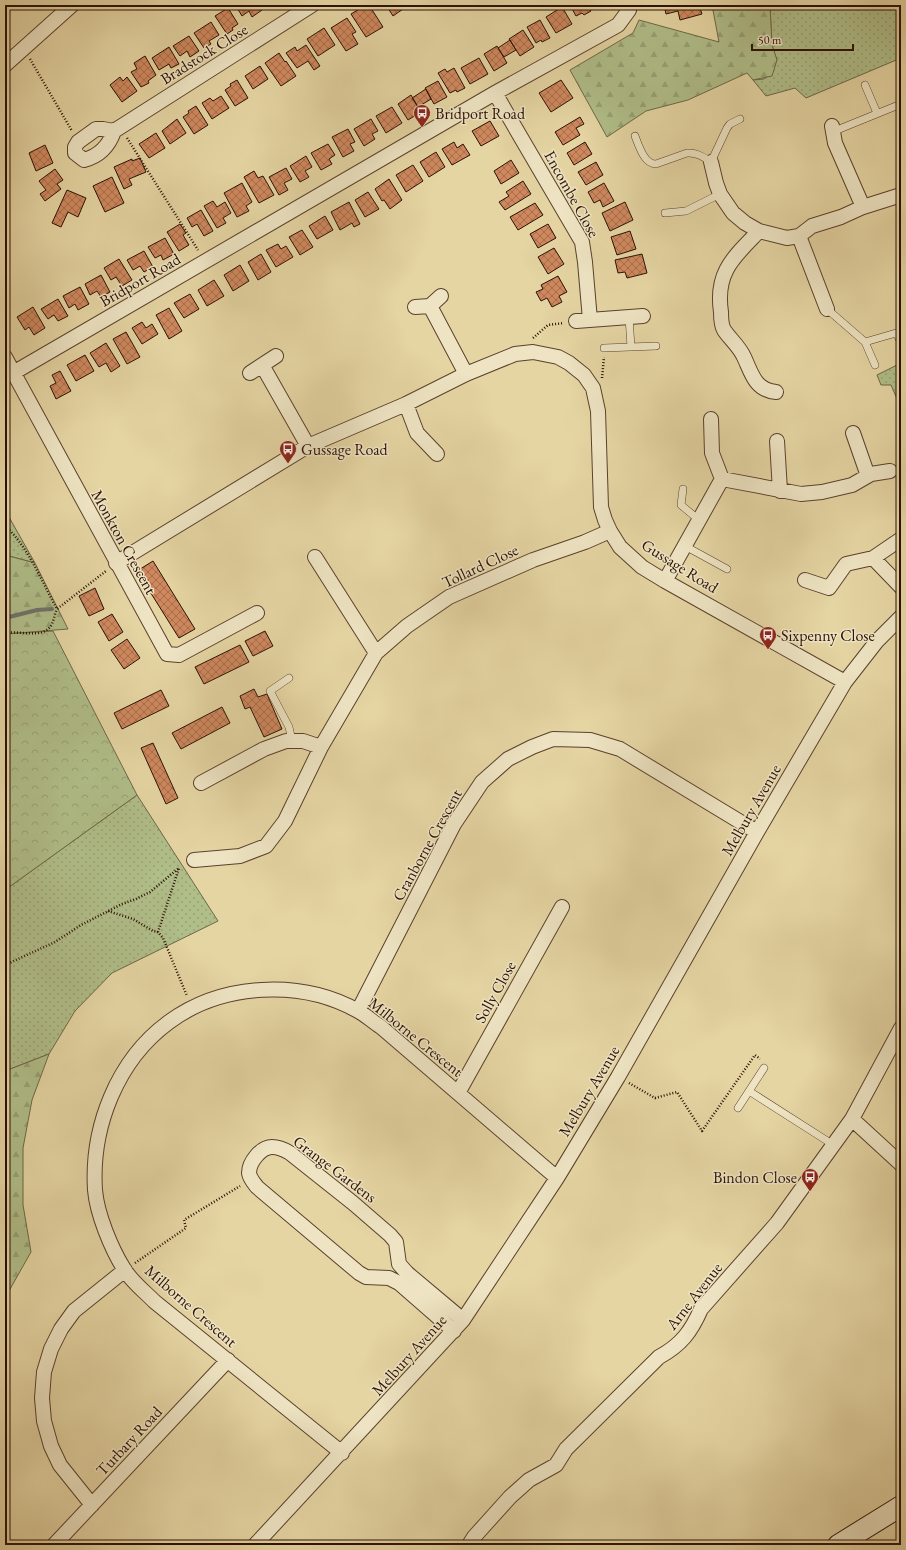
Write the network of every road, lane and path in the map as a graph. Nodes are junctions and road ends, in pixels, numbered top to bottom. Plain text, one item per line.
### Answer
1 (72, 5) edge
2 (312, 5) edge
3 (630, 5) edge
4 (24, 48) junction
5 (5, 65) edge
6 (865, 85) dead end
7 (495, 93) junction
8 (901, 104) edge
9 (877, 113) junction
10 (740, 119) dead end
11 (117, 129) junction
12 (832, 129) joint
13 (635, 136) dead end
14 (78, 142) junction
15 (711, 162) junction
16 (720, 194) junction
17 (901, 195) edge
18 (863, 207) junction
19 (665, 213) dead end
20 (758, 231) junction
21 (799, 236) junction
22 (205, 261) junction
23 (441, 296) dead end
24 (430, 306) junction
25 (415, 307) dead end
26 (826, 308) joint
27 (643, 316) dead end
28 (623, 318) junction
29 (590, 320) junction
30 (576, 321) joint
31 (865, 342) junction
32 (901, 342) edge
33 (656, 346) dead end
34 (631, 347) junction
35 (604, 348) joint
36 (515, 354) junction
37 (276, 356) dead end
38 (5, 357) edge
39 (875, 365) dead end
40 (13, 373) junction
41 (466, 374) junction
42 (602, 379) dead end
43 (776, 392) dead end
44 (406, 404) junction
45 (711, 419) dead end
46 (854, 433) dead end
47 (777, 441) dead end
48 (308, 446) junction
49 (437, 454) dead end
50 (890, 471) dead end
51 (868, 476) junction
52 (722, 479) junction
53 (683, 489) dead end
54 (780, 491) junction
55 (699, 520) junction
56 (5, 526) edge
57 (610, 531) junction
58 (901, 539) edge
59 (685, 546) junction
60 (315, 557) dead end
61 (873, 558) junction
62 (116, 563) junction
63 (727, 569) dead end
64 (805, 580) dead end
65 (665, 581) junction
66 (901, 587) edge
67 (57, 609) junction
68 (257, 613) dead end
69 (901, 617) edge
70 (5, 633) edge
71 (376, 653) junction
72 (289, 678) dead end
73 (845, 682) junction
74 (292, 741) junction
75 (321, 747) junction
76 (201, 783) dead end
77 (757, 832) junction
78 (194, 860) dead end
79 (562, 906) dead end
80 (108, 911) junction
81 (158, 932) junction
82 (5, 965) edge
83 (192, 1007) junction
84 (358, 1011) junction
85 (901, 1028) edge
86 (764, 1068) joint
87 (618, 1077) junction
88 (749, 1091) junction
89 (458, 1094) junction
90 (738, 1108) dead end
91 (852, 1118) junction
92 (832, 1144) junction
93 (901, 1164) edge
94 (557, 1178) junction
95 (251, 1179) junction
96 (125, 1270) junction
97 (394, 1271) junction
98 (459, 1326) junction
99 (228, 1360) junction
100 (342, 1453) junction
101 (92, 1505) junction
102 (901, 1506) edge
103 (54, 1545) edge
104 (255, 1545) edge
105 (469, 1545) edge
106 (838, 1545) edge

1 - 4 street
2 - 11 street, Bradstock Close
3 - 7 street, Bridport Road
4 - 5 street
4 - 14 path
6 - 9 lane
7 - 22 street, Bridport Road
7 - 29 street, Encombe Close
8 - 9 lane
9 - 12 lane
10 - 15 lane
11 - 14 street
11 - 14 street, Bradstock Close
11 - 22 path
12 - 18 street
13 - 15 lane
15 - 16 street
16 - 19 lane
16 - 20 street
17 - 18 street
18 - 21 street
20 - 21 street
20 - 43 street
21 - 26 street
22 - 40 street, Bridport Road
23 - 24 street
24 - 25 street
24 - 41 street
26 - 31 lane
27 - 28 street
28 - 29 street
28 - 34 lane
29 - 30 street
30 - 36 path
31 - 32 lane
31 - 39 lane
33 - 34 lane
34 - 35 lane
35 - 42 path
36 - 41 street, Gussage Road
36 - 57 street, Gussage Road
37 - 48 street
38 - 40 street, Monkton Crescent
40 - 62 street, Monkton Crescent
41 - 44 street, Gussage Road
44 - 48 street, Gussage Road
44 - 49 street
45 - 52 street
46 - 51 street
47 - 54 street
48 - 62 street, Gussage Road
50 - 51 street
51 - 54 street
52 - 54 street
52 - 55 street
53 - 55 lane
55 - 59 street
56 - 67 path
57 - 65 street, Gussage Road
57 - 71 street, Tollard Close
58 - 61 street
59 - 63 lane
59 - 65 street
60 - 71 street
61 - 64 street
61 - 66 street
62 - 67 path
62 - 68 street, Monkton Crescent
65 - 73 street, Gussage Road
67 - 70 path
69 - 73 street, Melbury Avenue
71 - 75 street, Tollard Close
72 - 74 lane
73 - 77 street, Melbury Avenue
74 - 75 street
74 - 76 street
75 - 78 street, Tollard Close
77 - 84 street, Cranborne Crescent
77 - 87 street, Melbury Avenue
79 - 89 street, Solly Close
80 - 81 path
80 - 81 path
80 - 82 path
81 - 83 path
83 - 84 street, Milborne Crescent
83 - 96 street, Milborne Crescent
84 - 89 street, Milborne Crescent
85 - 91 street, Arne Avenue
86 - 87 path
86 - 88 lane
87 - 94 street, Melbury Avenue
88 - 90 lane
88 - 92 lane
89 - 94 street, Milborne Crescent
91 - 92 street, Arne Avenue
91 - 93 street
92 - 105 street, Arne Avenue
94 - 98 street, Melbury Avenue
95 - 96 path
95 - 97 street
95 - 97 street, Grange Gardens
96 - 99 street, Milborne Crescent
96 - 101 street
97 - 98 street
98 - 100 street, Melbury Avenue
99 - 100 street, Milborne Crescent
99 - 101 street, Turbary Road
100 - 104 street, Melbury Avenue
101 - 103 street, Turbary Road
102 - 106 street

